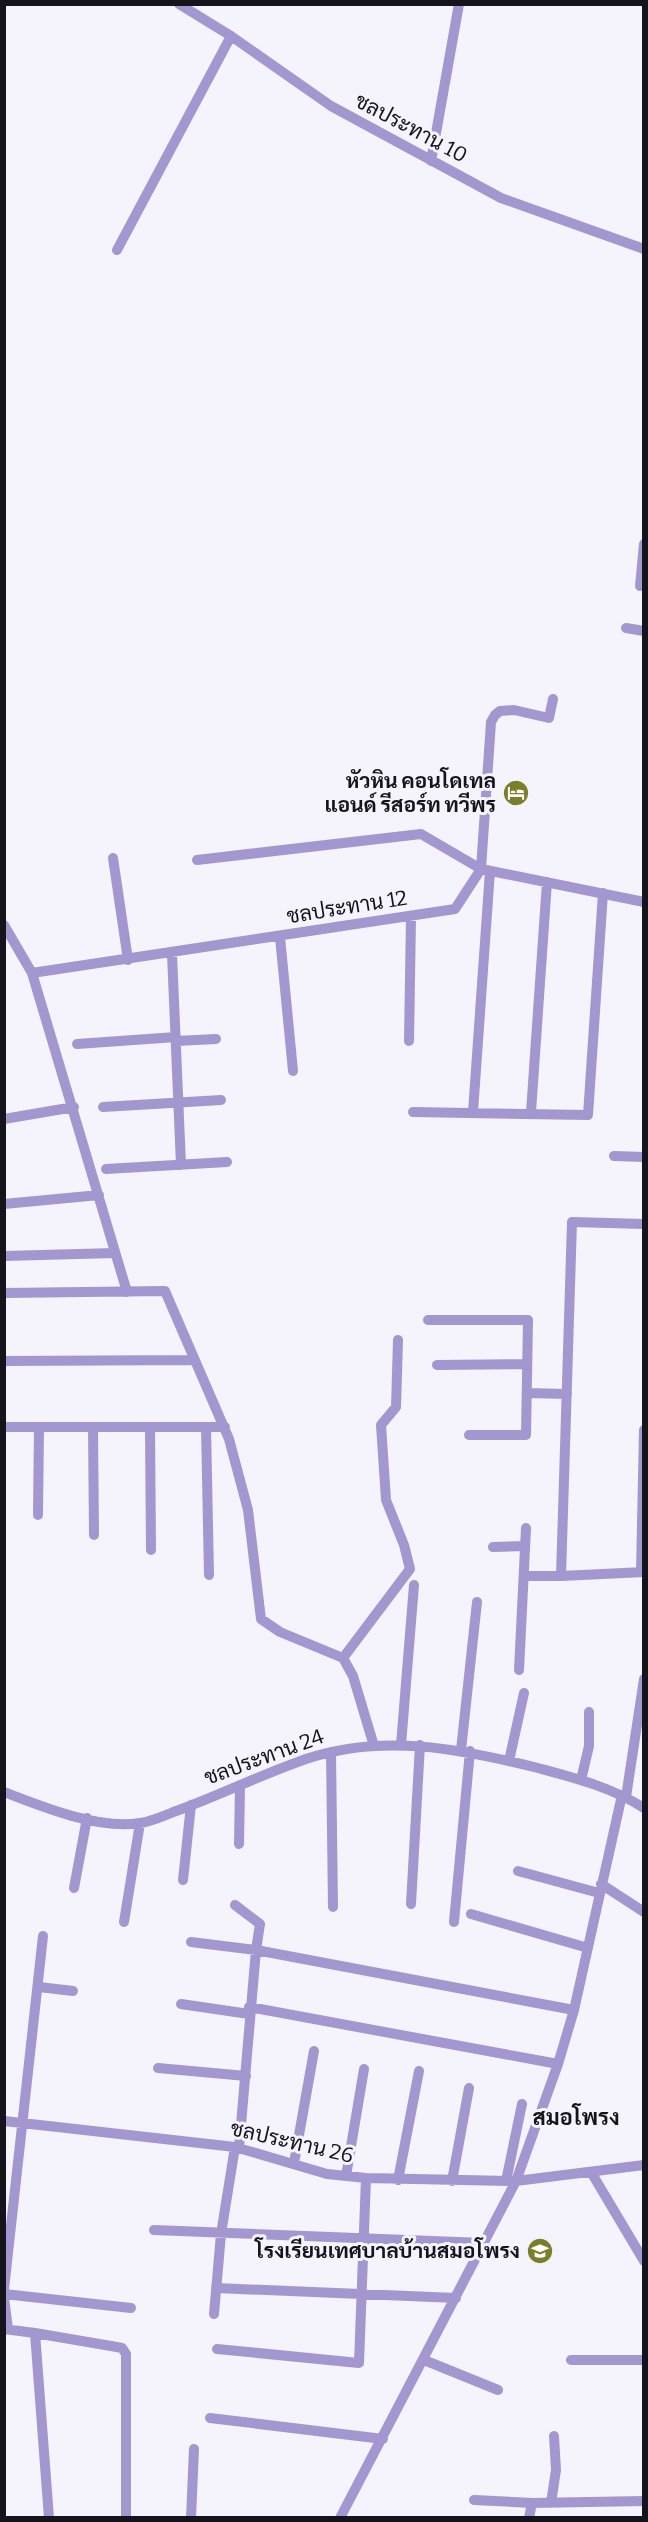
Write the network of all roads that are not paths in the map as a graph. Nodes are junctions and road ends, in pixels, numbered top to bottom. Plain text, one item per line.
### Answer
1 (179, 4) edge
2 (459, 4) edge
3 (231, 36) junction
4 (431, 161) junction
5 (644, 249) edge
6 (117, 250) dead end
7 (644, 544) edge
8 (642, 572) edge
9 (640, 586) dead end
10 (626, 628) dead end
11 (644, 631) edge
12 (552, 699) dead end
13 (113, 858) dead end
14 (196, 860) dead end
15 (485, 870) junction
16 (547, 882) junction
17 (603, 893) junction
18 (644, 902) edge
19 (411, 917) junction
20 (4, 925) edge
21 (280, 938) junction
22 (172, 954) junction
23 (128, 960) junction
24 (32, 973) junction
25 (176, 1039) junction
26 (216, 1039) dead end
27 (409, 1041) dead end
28 (76, 1044) dead end
29 (293, 1071) dead end
30 (221, 1100) dead end
31 (178, 1103) junction
32 (74, 1107) junction
33 (104, 1107) dead end
34 (413, 1112) dead end
35 (473, 1112) junction
36 (531, 1112) junction
37 (4, 1119) edge
38 (614, 1156) dead end
39 (644, 1157) edge
40 (227, 1162) dead end
41 (181, 1165) junction
42 (106, 1169) dead end
43 (99, 1195) junction
44 (4, 1204) edge
45 (644, 1224) edge
46 (115, 1253) junction
47 (4, 1256) edge
48 (127, 1292) junction
49 (4, 1293) edge
50 (428, 1320) dead end
51 (398, 1340) dead end
52 (194, 1360) junction
53 (4, 1361) edge
54 (527, 1364) junction
55 (437, 1365) dead end
56 (527, 1393) junction
57 (567, 1394) junction
58 (4, 1427) edge
59 (39, 1427) junction
60 (93, 1427) junction
61 (150, 1427) junction
62 (206, 1427) junction
63 (225, 1427) junction
64 (644, 1430) edge
65 (470, 1435) dead end
66 (38, 1515) dead end
67 (526, 1528) dead end
68 (94, 1535) dead end
69 (525, 1546) junction
70 (493, 1547) dead end
71 (151, 1550) dead end
72 (642, 1572) edge
73 (209, 1575) dead end
74 (525, 1576) junction
75 (561, 1576) junction
76 (414, 1585) dead end
77 (477, 1602) dead end
78 (343, 1658) junction
79 (519, 1670) dead end
80 (644, 1679) edge
81 (524, 1693) dead end
82 (590, 1712) dead end
83 (402, 1745) junction
84 (420, 1745) junction
85 (374, 1746) junction
86 (466, 1750) junction
87 (331, 1752) junction
88 (509, 1761) junction
89 (581, 1780) junction
90 (240, 1785) junction
91 (4, 1792) edge
92 (624, 1796) junction
93 (192, 1805) junction
94 (644, 1808) edge
95 (87, 1818) junction
96 (140, 1823) junction
97 (239, 1844) dead end
98 (518, 1871) dead end
99 (183, 1880) dead end
100 (74, 1888) dead end
101 (600, 1889) junction
102 (411, 1904) dead end
103 (235, 1905) dead end
104 (333, 1907) dead end
105 (644, 1912) edge
106 (471, 1914) dead end
107 (124, 1922) dead end
108 (454, 1922) dead end
109 (43, 1936) dead end
110 (191, 1942) dead end
111 (588, 1948) junction
112 (256, 1950) junction
113 (39, 1987) junction
114 (73, 1991) dead end
115 (181, 2004) dead end
116 (574, 2010) junction
117 (249, 2011) junction
118 (314, 2051) dead end
119 (558, 2064) junction
120 (158, 2068) dead end
121 (364, 2069) dead end
122 (419, 2071) dead end
123 (246, 2076) junction
124 (469, 2088) dead end
125 (522, 2104) dead end
126 (4, 2121) edge
127 (23, 2123) junction
128 (237, 2148) junction
129 (294, 2163) junction
130 (644, 2164) edge
131 (591, 2172) junction
132 (346, 2176) junction
133 (366, 2178) junction
134 (398, 2180) junction
135 (452, 2181) junction
136 (511, 2181) junction
137 (8, 2212) edge
138 (154, 2230) dead end
139 (221, 2234) junction
140 (364, 2237) junction
141 (483, 2243) junction
142 (644, 2261) edge
143 (216, 2288) junction
144 (4, 2289) edge
145 (362, 2294) junction
146 (4, 2296) edge
147 (456, 2298) junction
148 (131, 2308) dead end
149 (214, 2314) dead end
150 (6, 2329) edge
151 (35, 2333) junction
152 (217, 2349) dead end
153 (424, 2360) junction
154 (571, 2360) dead end
155 (644, 2360) edge
156 (498, 2390) dead end
157 (210, 2418) dead end
158 (555, 2436) dead end
159 (383, 2439) junction
160 (194, 2449) dead end
161 (474, 2500) dead end
162 (644, 2501) edge
163 (532, 2503) junction
164 (551, 2503) junction
165 (49, 2517) edge
166 (126, 2517) edge
167 (191, 2517) edge
168 (340, 2517) edge
169 (529, 2517) edge

1 - 3 street, ชลประทาน 10
2 - 4 street
3 - 4 street, ชลประทาน 10
3 - 6 street
4 - 5 street, ชลประทาน 10
7 - 8 street
8 - 9 street
10 - 11 street
12 - 15 street
13 - 23 street
14 - 15 street
15 - 16 street
15 - 19 street, ชลประทาน 12
15 - 35 street
16 - 17 street
16 - 36 street
17 - 18 street
17 - 36 street
19 - 21 street, ชลประทาน 12
19 - 27 street
20 - 24 street
21 - 22 street, ชลประทาน 12
21 - 29 street
22 - 23 street, ชลประทาน 12
22 - 25 street
23 - 24 street, ชลประทาน 12
24 - 32 street
25 - 26 street
25 - 28 street
25 - 31 street
30 - 31 street
31 - 33 street
31 - 41 street
32 - 37 street
32 - 43 street
34 - 35 street
35 - 36 street
38 - 39 street
40 - 41 street
41 - 42 street
43 - 44 street
43 - 46 street
45 - 57 street
46 - 47 street
46 - 48 street
48 - 49 street
48 - 52 street
50 - 54 street
51 - 78 street
52 - 53 street
52 - 63 street
54 - 55 street
54 - 56 street
56 - 57 street
56 - 65 street
57 - 75 street
58 - 59 street
59 - 60 street
59 - 66 street
60 - 61 street
60 - 68 street
61 - 62 street
61 - 71 street
62 - 63 street
62 - 73 street
63 - 78 street
64 - 72 street
67 - 69 street
69 - 70 street
69 - 74 street
72 - 75 street
74 - 75 street
74 - 79 street
76 - 83 street
77 - 86 street
78 - 85 street
80 - 92 street
81 - 88 street
82 - 89 street
83 - 84 street, ชลประทาน 24
83 - 85 street, ชลประทาน 24
84 - 86 street, ชลประทาน 24
84 - 102 street
85 - 87 street, ชลประทาน 24
86 - 88 street, ชลประทาน 24
86 - 108 street
87 - 90 street, ชลประทาน 24
87 - 104 street
88 - 89 street, ชลประทาน 24
89 - 92 street, ชลประทาน 24
90 - 93 street, ชลประทาน 24
90 - 97 street
91 - 95 street, ชลประทาน 24
92 - 94 street, ชลประทาน 24
92 - 101 street
93 - 96 street, ชลประทาน 24
93 - 99 street
95 - 96 street, ชลประทาน 24
95 - 100 street
96 - 107 street
98 - 101 street
101 - 105 street
101 - 111 street
103 - 112 street
106 - 111 street
109 - 113 street
110 - 112 street
111 - 116 street
112 - 116 street
112 - 117 street
113 - 114 street
113 - 127 street
115 - 117 street
116 - 119 street
117 - 119 street
117 - 123 street
118 - 129 street
119 - 136 street
120 - 123 street
121 - 132 street
122 - 134 street
123 - 128 street
124 - 135 street
125 - 136 street
126 - 127 street, ชลประทาน 26
127 - 128 street, ชลประทาน 26
127 - 137 street
128 - 129 street, ชลประทาน 26
128 - 139 street
129 - 132 street, ชลประทาน 26
130 - 131 street, ชลประทาน 26
131 - 136 street, ชลประทาน 26
131 - 142 street
132 - 133 street, ชลประทาน 26
133 - 134 street, ชลประทาน 26
133 - 140 street
134 - 135 street, ชลประทาน 26
135 - 136 street, ชลประทาน 26
136 - 141 street
137 - 144 street
138 - 139 street
139 - 140 street
139 - 143 street
140 - 141 street
140 - 145 street
141 - 147 street
143 - 145 street
143 - 149 street
145 - 147 street
145 - 152 street
146 - 148 street
146 - 150 street
147 - 153 street
150 - 151 street
151 - 165 street
151 - 166 street
153 - 156 street
153 - 159 street
154 - 155 street
157 - 159 street
158 - 164 street
159 - 168 street
160 - 167 street
161 - 163 street
162 - 164 street
163 - 164 street
163 - 169 street

